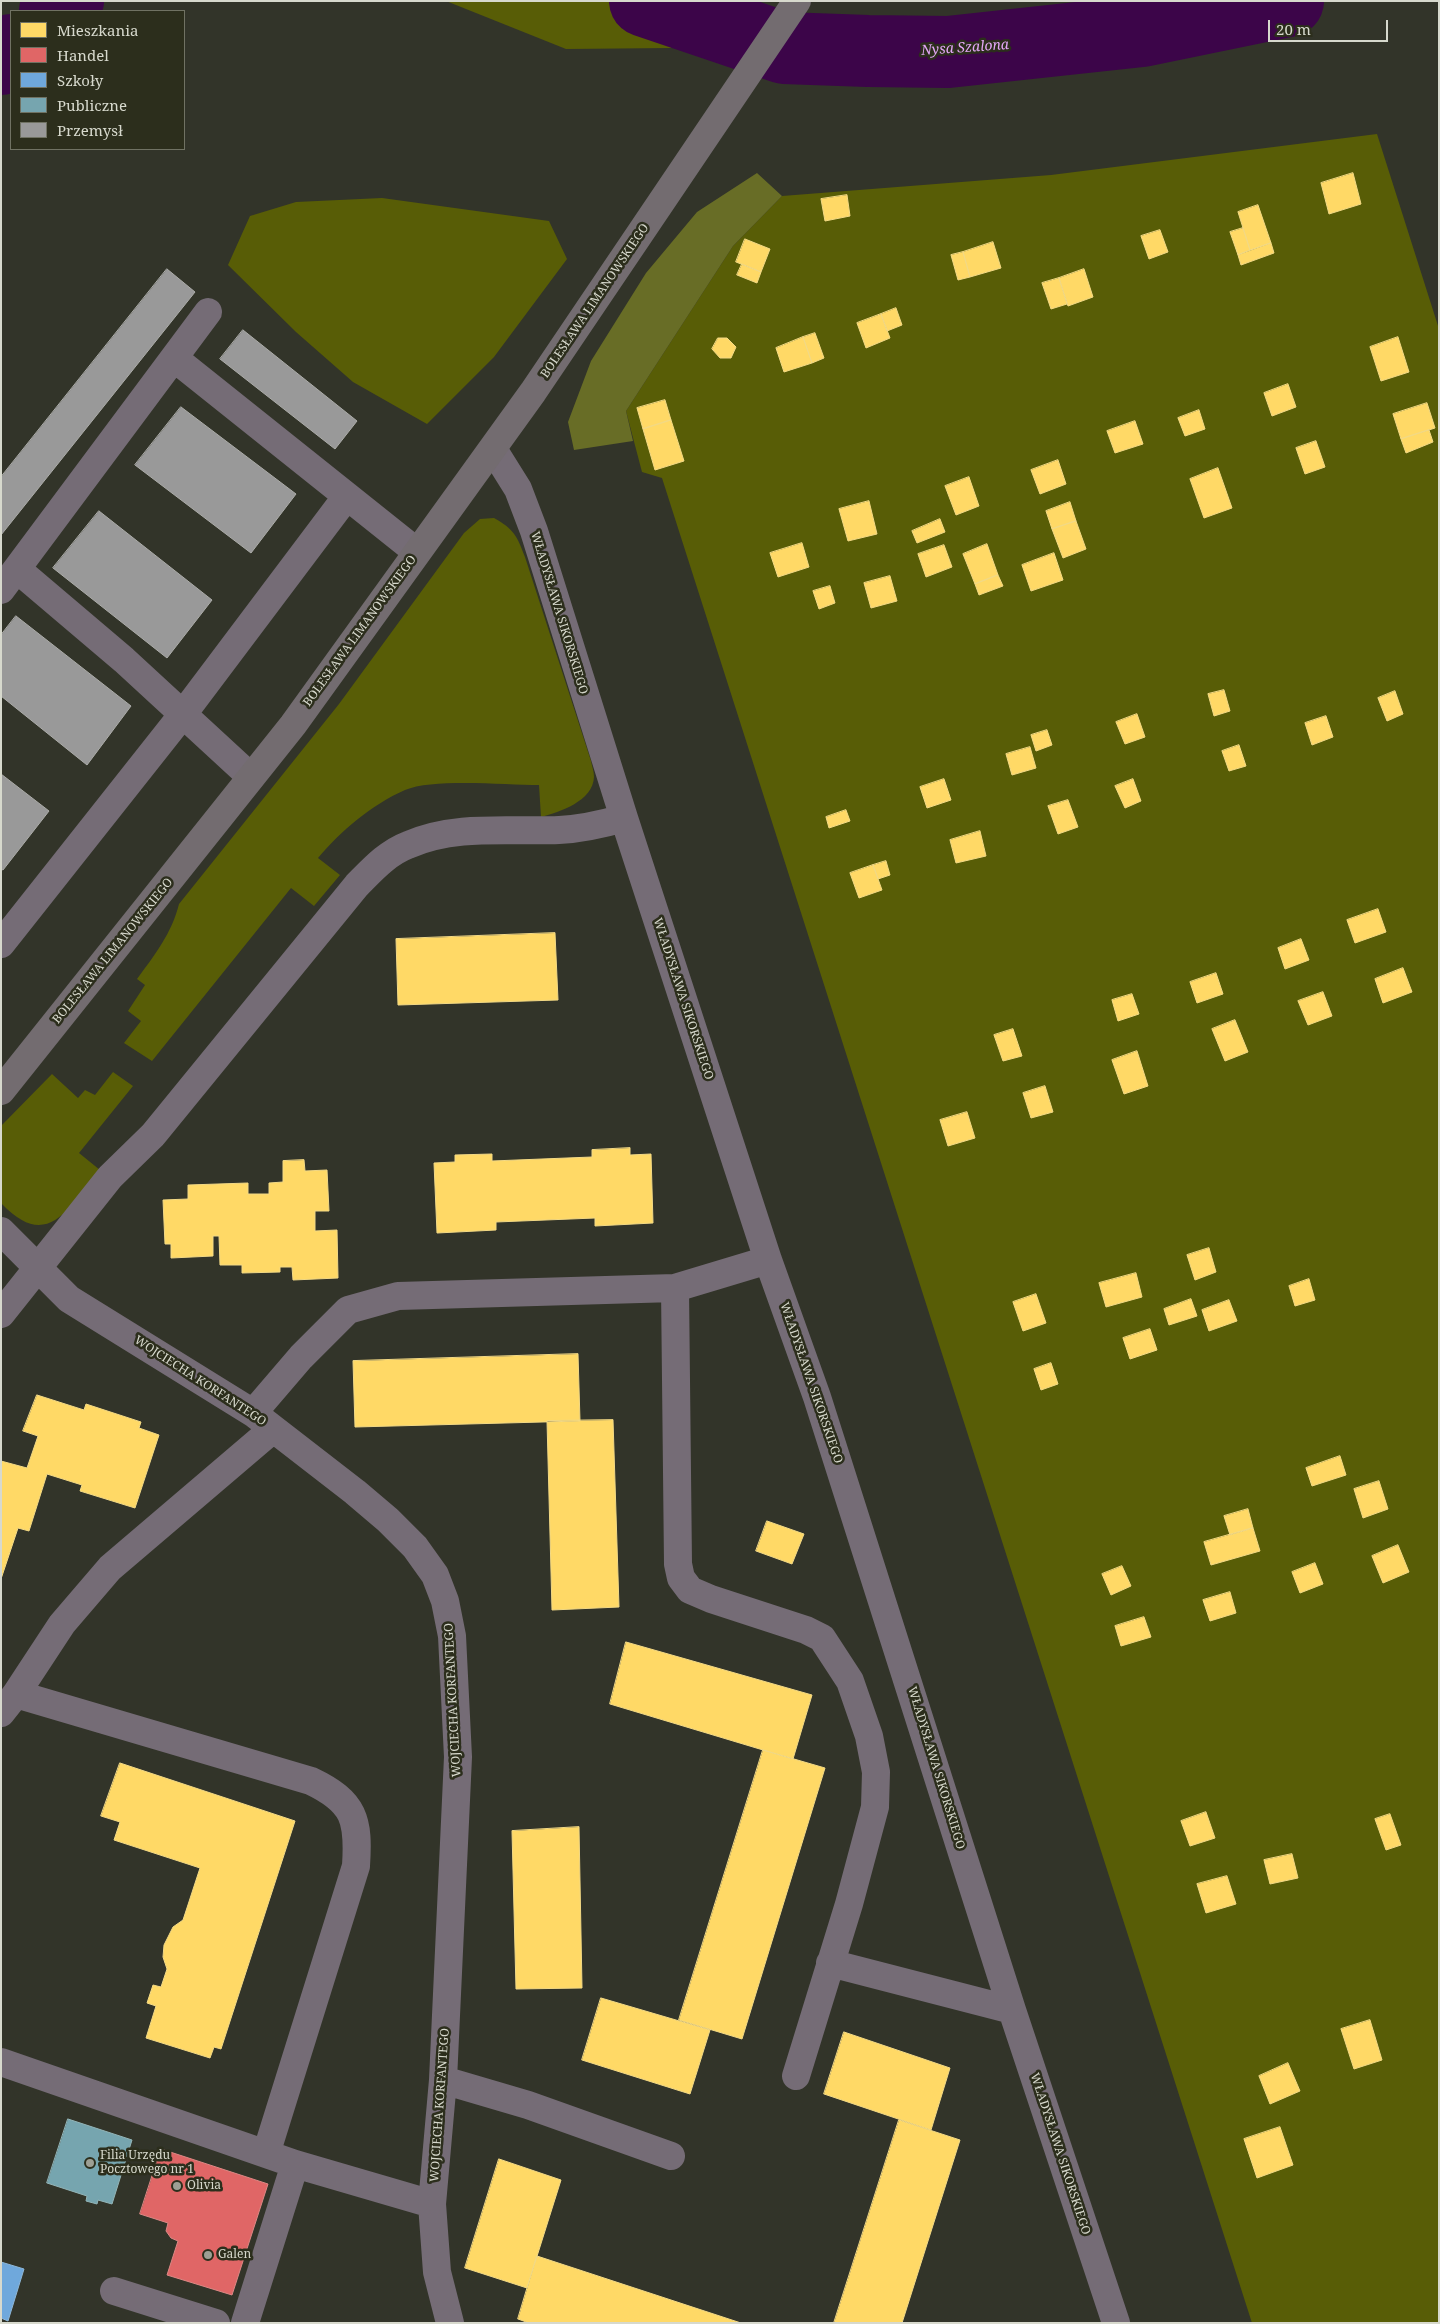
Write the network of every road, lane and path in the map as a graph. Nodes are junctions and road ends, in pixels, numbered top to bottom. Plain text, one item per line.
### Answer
1 (797, 1) edge
2 (208, 312) dead end
3 (174, 358) junction
4 (493, 449) junction
5 (347, 496) junction
6 (417, 552) junction
7 (9, 580) edge
8 (182, 714) junction
9 (251, 777) junction
10 (624, 818) junction
11 (1, 944) edge
12 (1, 1091) edge
13 (1, 1231) edge
14 (768, 1260) junction
15 (37, 1268) junction
16 (675, 1288) junction
17 (1, 1314) edge
18 (263, 1421) junction
19 (9, 1703) edge
20 (830, 1964) junction
21 (1012, 2010) junction
22 (1, 2062) edge
23 (796, 2076) dead end
24 (443, 2080) junction
25 (266, 2154) junction
26 (671, 2156) dead end
27 (295, 2164) junction
28 (432, 2204) junction
29 (114, 2291) dead end
30 (216, 2323) edge
31 (245, 2323) edge
32 (450, 2323) edge
33 (1116, 2323) edge

1 - 4 main road, BOLESŁAWA LIMANOWSKIEGO
2 - 3 street
3 - 5 street
3 - 7 street
4 - 6 main road, BOLESŁAWA LIMANOWSKIEGO
4 - 10 street, WŁADYSŁAWA SIKORSKIEGO
5 - 6 street
5 - 8 street
6 - 9 main road, BOLESŁAWA LIMANOWSKIEGO
7 - 8 street
8 - 9 street
8 - 11 street
9 - 12 main road, BOLESŁAWA LIMANOWSKIEGO
10 - 14 street, WŁADYSŁAWA SIKORSKIEGO
10 - 15 street
13 - 15 street, WOJCIECHA KORFANTEGO
14 - 16 street
14 - 21 street, WŁADYSŁAWA SIKORSKIEGO
15 - 17 street
15 - 18 street, WOJCIECHA KORFANTEGO
16 - 18 street
16 - 20 street
18 - 19 street
18 - 24 street, WOJCIECHA KORFANTEGO
19 - 25 street
20 - 21 street
20 - 23 street
21 - 33 street, WŁADYSŁAWA SIKORSKIEGO
22 - 25 street
24 - 26 street
24 - 28 street, WOJCIECHA KORFANTEGO
25 - 27 street
27 - 28 street
27 - 31 street
28 - 32 street, WOJCIECHA KORFANTEGO
29 - 30 street

